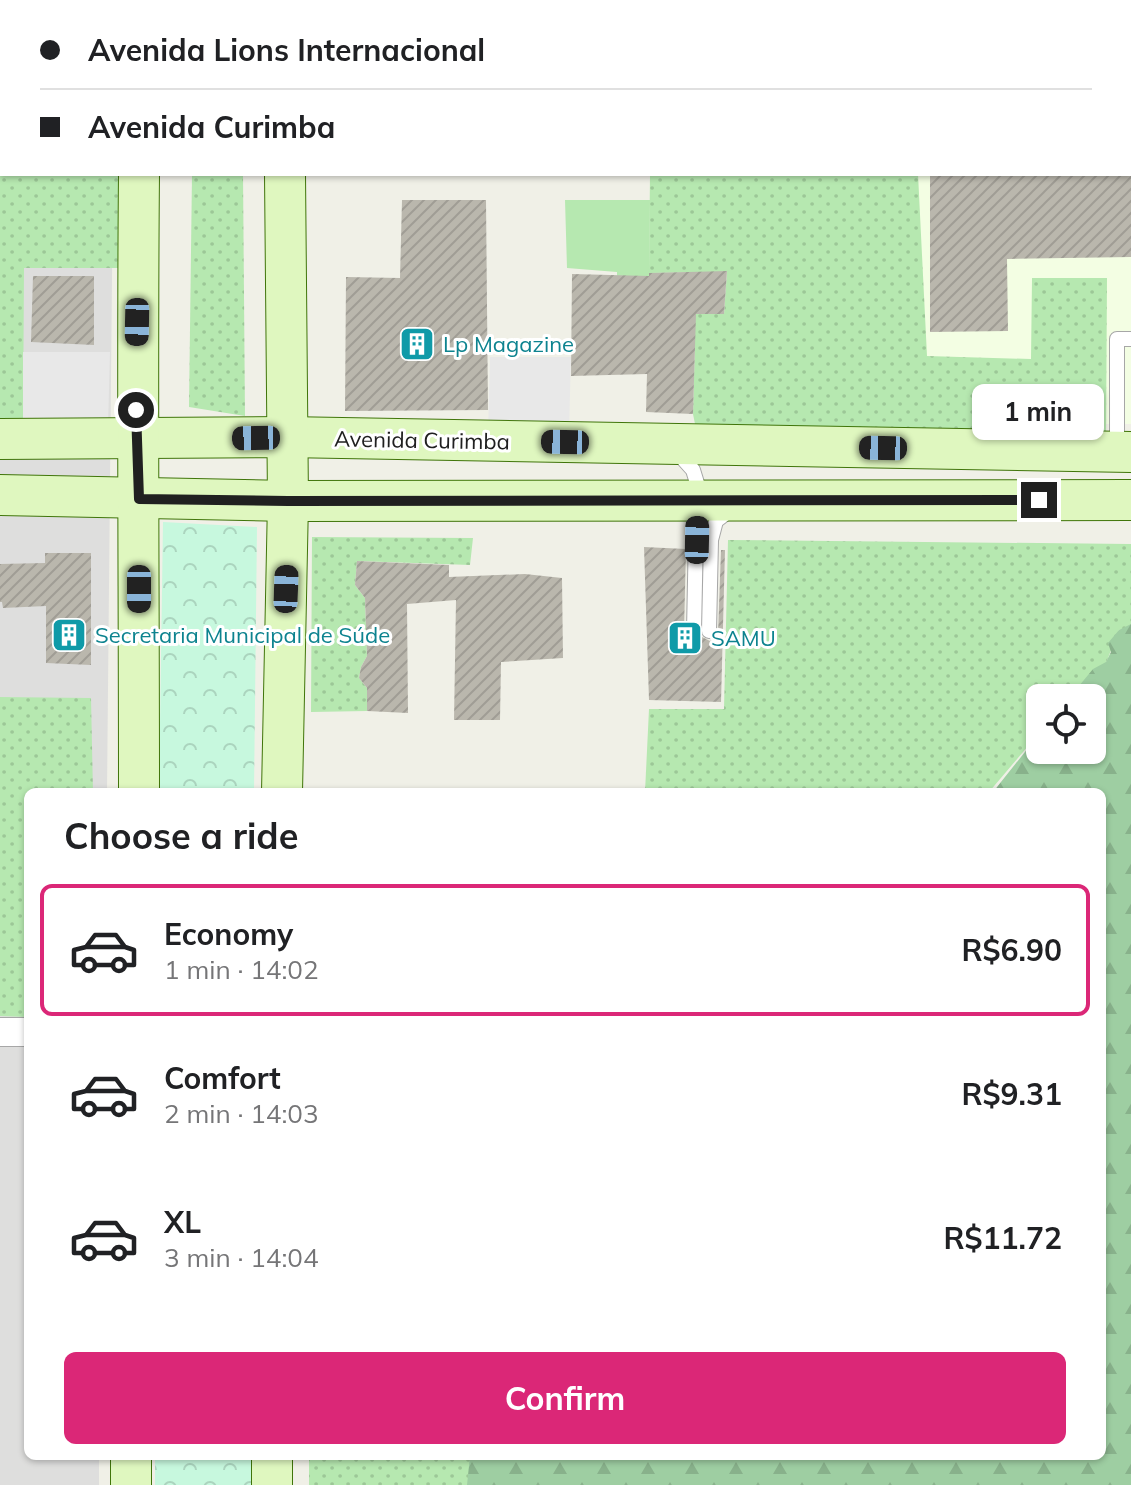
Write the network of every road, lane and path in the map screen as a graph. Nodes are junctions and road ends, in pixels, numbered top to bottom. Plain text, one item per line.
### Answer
1 (139, 176) edge
2 (285, 176) edge
3 (1131, 339) edge
4 (286, 437) junction
5 (0, 439) edge
6 (136, 440) junction
7 (658, 444) junction
8 (1124, 452) edge
9 (0, 495) edge
10 (139, 499) junction
11 (1131, 500) edge
12 (288, 501) junction
13 (697, 501) junction
14 (763, 501) junction
15 (139, 788) edge
16 (282, 788) edge
17 (0, 1032) edge
18 (24, 1032) edge
19 (131, 1460) edge
20 (272, 1460) edge
21 (131, 1485) edge
22 (272, 1485) edge

1 - 6 street
2 - 4 street
3 - 8 lane
4 - 6 street, Avenida Curimba
4 - 7 street, Avenida Curimba
4 - 12 street
5 - 6 street, Avenida Curimba
6 - 10 street
7 - 8 street, Avenida Curimba
7 - 13 lane
9 - 10 street
10 - 12 street
10 - 15 street
11 - 14 street
12 - 13 street
12 - 16 street
13 - 14 street
13 - 14 lane
17 - 18 street
19 - 21 street
20 - 22 street

